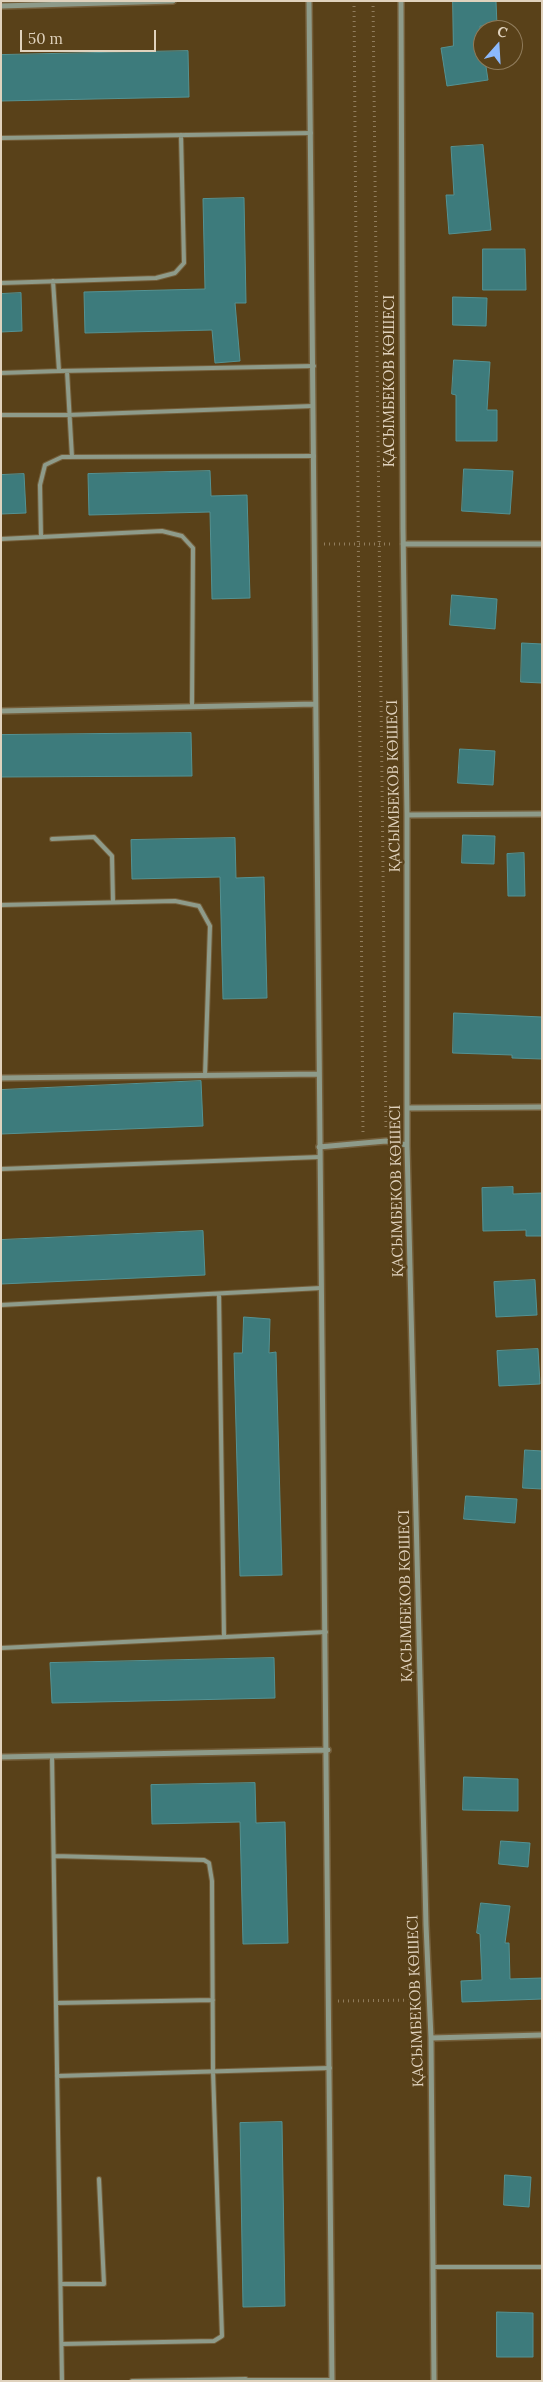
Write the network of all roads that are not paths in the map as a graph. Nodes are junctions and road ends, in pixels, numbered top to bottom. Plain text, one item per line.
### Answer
1 (173, 1) edge
2 (309, 1) edge
3 (401, 1) edge
4 (1, 6) edge
5 (311, 133) junction
6 (181, 135) junction
7 (1, 138) edge
8 (53, 281) junction
9 (1, 283) edge
10 (314, 366) junction
11 (67, 371) junction
12 (59, 372) junction
13 (1, 373) edge
14 (313, 406) junction
15 (1, 415) edge
16 (68, 415) junction
17 (315, 456) junction
18 (72, 457) junction
19 (41, 537) junction
20 (1, 538) edge
21 (404, 544) junction
22 (542, 544) edge
23 (315, 704) junction
24 (192, 707) junction
25 (1, 712) edge
26 (542, 814) edge
27 (407, 815) junction
28 (52, 839) dead end
29 (113, 902) junction
30 (1, 905) edge
31 (319, 1074) junction
32 (205, 1076) junction
33 (1, 1078) edge
34 (542, 1107) edge
35 (408, 1108) junction
36 (407, 1145) junction
37 (320, 1147) junction
38 (320, 1157) junction
39 (1, 1168) edge
40 (322, 1288) junction
41 (219, 1294) junction
42 (1, 1305) edge
43 (326, 1632) junction
44 (224, 1637) junction
45 (1, 1648) edge
46 (328, 1750) junction
47 (52, 1756) junction
48 (1, 1757) edge
49 (54, 1856) junction
50 (212, 2000) junction
51 (56, 2003) junction
52 (542, 2034) edge
53 (431, 2038) junction
54 (330, 2068) junction
55 (213, 2071) junction
56 (58, 2076) junction
57 (99, 2179) dead end
58 (434, 2267) junction
59 (542, 2267) edge
60 (61, 2284) junction
61 (62, 2344) junction
62 (245, 2380) edge
63 (332, 2380) edge
64 (62, 2381) edge
65 (132, 2381) edge
66 (434, 2381) edge

1 - 4 street
2 - 5 street
3 - 21 street, ҚАСЫМБЕКОВ КӨШЕСІ
5 - 6 lane
5 - 10 street
6 - 7 lane
6 - 8 lane
8 - 9 lane
8 - 12 lane
10 - 11 lane
10 - 14 street
11 - 12 lane
11 - 16 lane
12 - 13 lane
14 - 16 lane
14 - 17 street
15 - 16 lane
16 - 18 lane
17 - 18 lane
17 - 23 street
18 - 19 lane
19 - 20 lane
19 - 24 lane
21 - 22 street
21 - 27 street, ҚАСЫМБЕКОВ КӨШЕСІ
23 - 24 street
23 - 31 street
24 - 25 street
26 - 27 street
27 - 35 street, ҚАСЫМБЕКОВ КӨШЕСІ
28 - 29 lane
29 - 30 lane
29 - 32 lane
31 - 32 street
31 - 37 street
32 - 33 street
34 - 35 street
35 - 36 street, ҚАСЫМБЕКОВ КӨШЕСІ
36 - 37 street
36 - 53 street, ҚАСЫМБЕКОВ КӨШЕСІ
37 - 38 street
38 - 39 lane
38 - 40 street
40 - 41 lane
40 - 43 street
41 - 42 lane
41 - 44 lane
43 - 44 lane
43 - 46 street
44 - 45 lane
46 - 47 street
46 - 54 street
47 - 48 street
47 - 49 lane
49 - 50 lane
49 - 51 lane
50 - 51 lane
50 - 55 lane
51 - 56 lane
52 - 53 street
53 - 58 street, ҚАСЫМБЕКОВ КӨШЕСІ
54 - 55 lane
54 - 63 street
55 - 56 lane
55 - 61 lane
56 - 60 lane
57 - 60 lane
58 - 59 lane
58 - 66 street, ҚАСЫМБЕКОВ КӨШЕСІ
60 - 61 lane
61 - 64 lane
62 - 63 lane
62 - 65 lane

